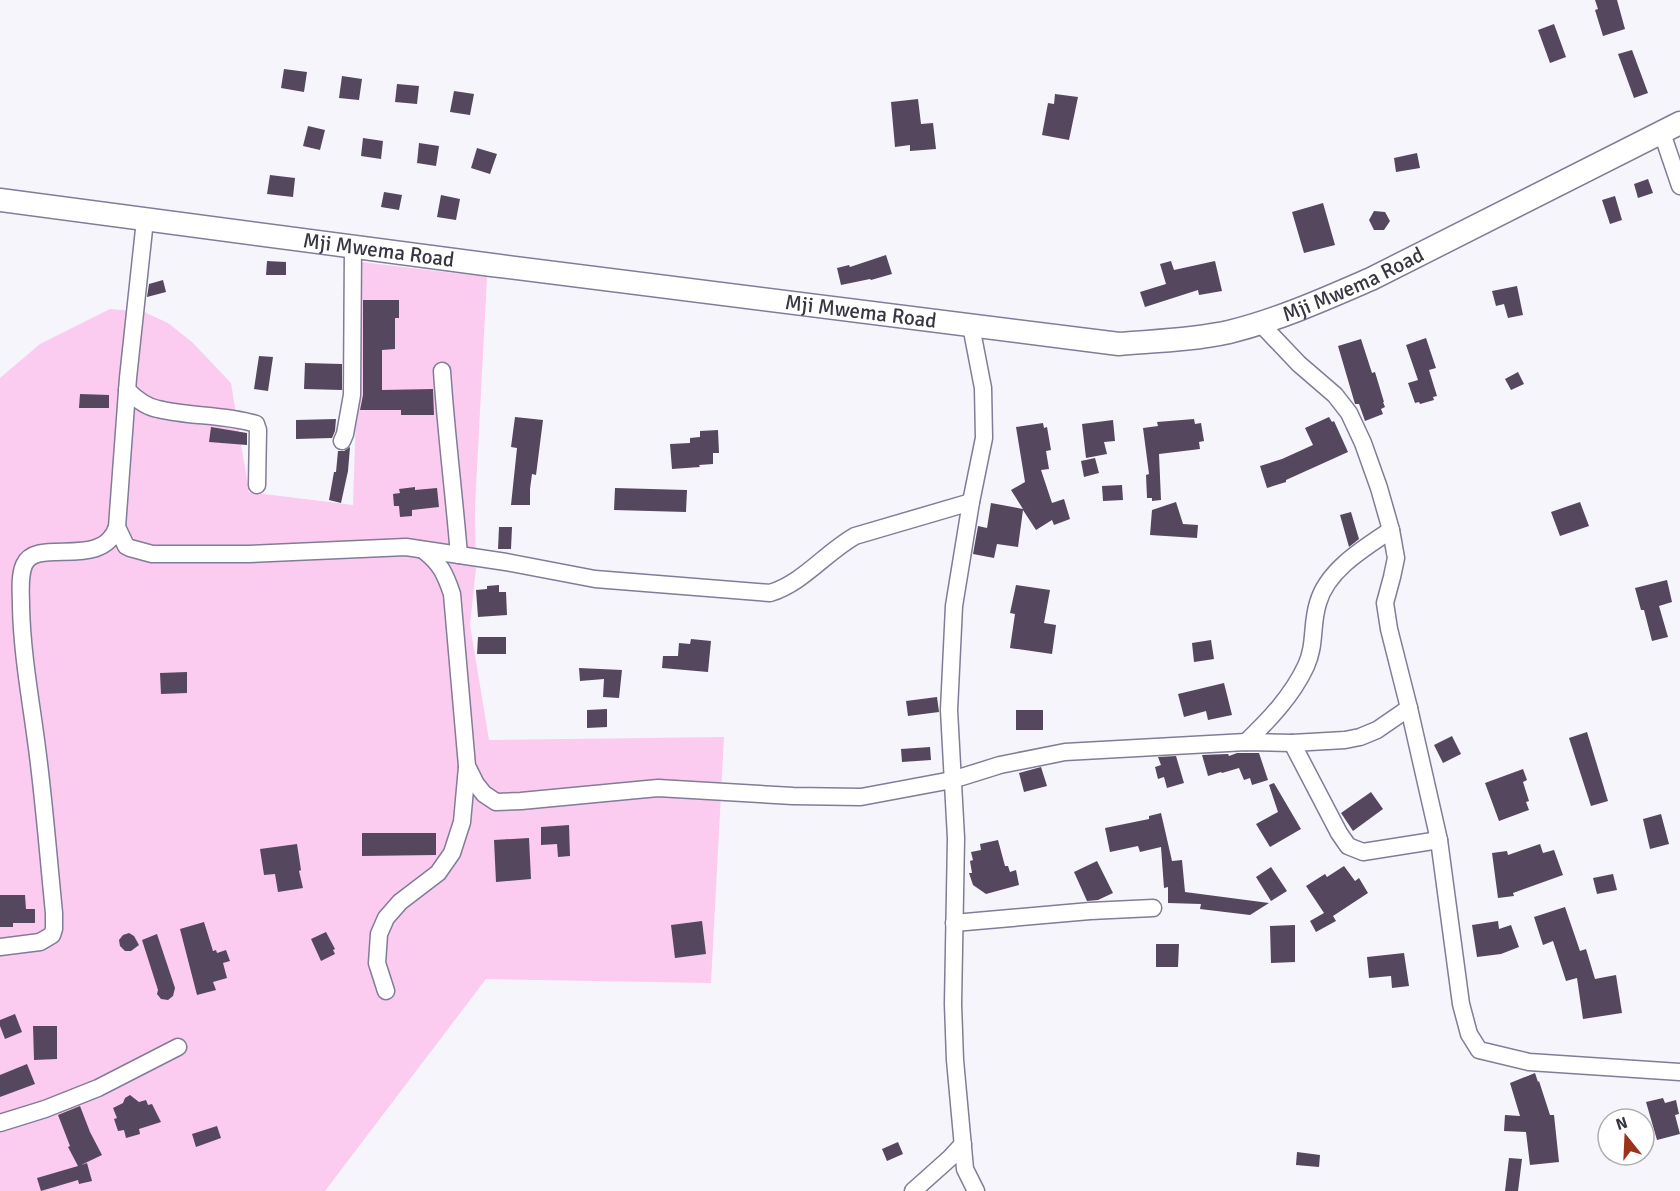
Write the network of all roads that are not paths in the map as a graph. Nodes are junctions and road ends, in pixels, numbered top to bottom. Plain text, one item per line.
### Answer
1 (1671, 128) edge
2 (1680, 186) edge
3 (0, 200) edge
4 (145, 220) junction
5 (353, 247) junction
6 (1260, 323) junction
7 (970, 327) junction
8 (442, 371) dead end
9 (127, 390) junction
10 (342, 441) dead end
11 (257, 485) dead end
12 (971, 502) junction
13 (117, 527) junction
14 (1391, 530) junction
15 (423, 550) junction
16 (459, 555) junction
17 (1409, 708) junction
18 (1246, 742) junction
19 (1292, 743) junction
20 (467, 766) junction
21 (952, 780) junction
22 (1439, 840) junction
23 (1153, 908) dead end
24 (954, 923) junction
25 (0, 947) edge
26 (386, 992) dead end
27 (178, 1047) dead end
28 (1680, 1072) edge
29 (0, 1123) edge
30 (963, 1144) junction
31 (913, 1191) edge
32 (976, 1191) edge

1 - 2 street
1 - 6 main road, Mji Mwema Road
3 - 4 main road, Mji Mwema Road
4 - 5 main road, Mji Mwema Road
4 - 9 street
5 - 7 main road, Mji Mwema Road
5 - 10 street
6 - 7 main road, Mji Mwema Road
6 - 14 street
7 - 12 street
8 - 16 street
9 - 11 street
9 - 13 street
12 - 16 street
12 - 21 street
13 - 15 street
13 - 25 street
14 - 17 street
14 - 18 street
15 - 16 street
15 - 20 street
17 - 19 street
17 - 22 street
18 - 19 street
18 - 21 street
19 - 22 street
20 - 21 street
20 - 26 street
21 - 24 street
22 - 28 street
23 - 24 street
24 - 30 street
27 - 29 street
30 - 31 street
30 - 32 street

